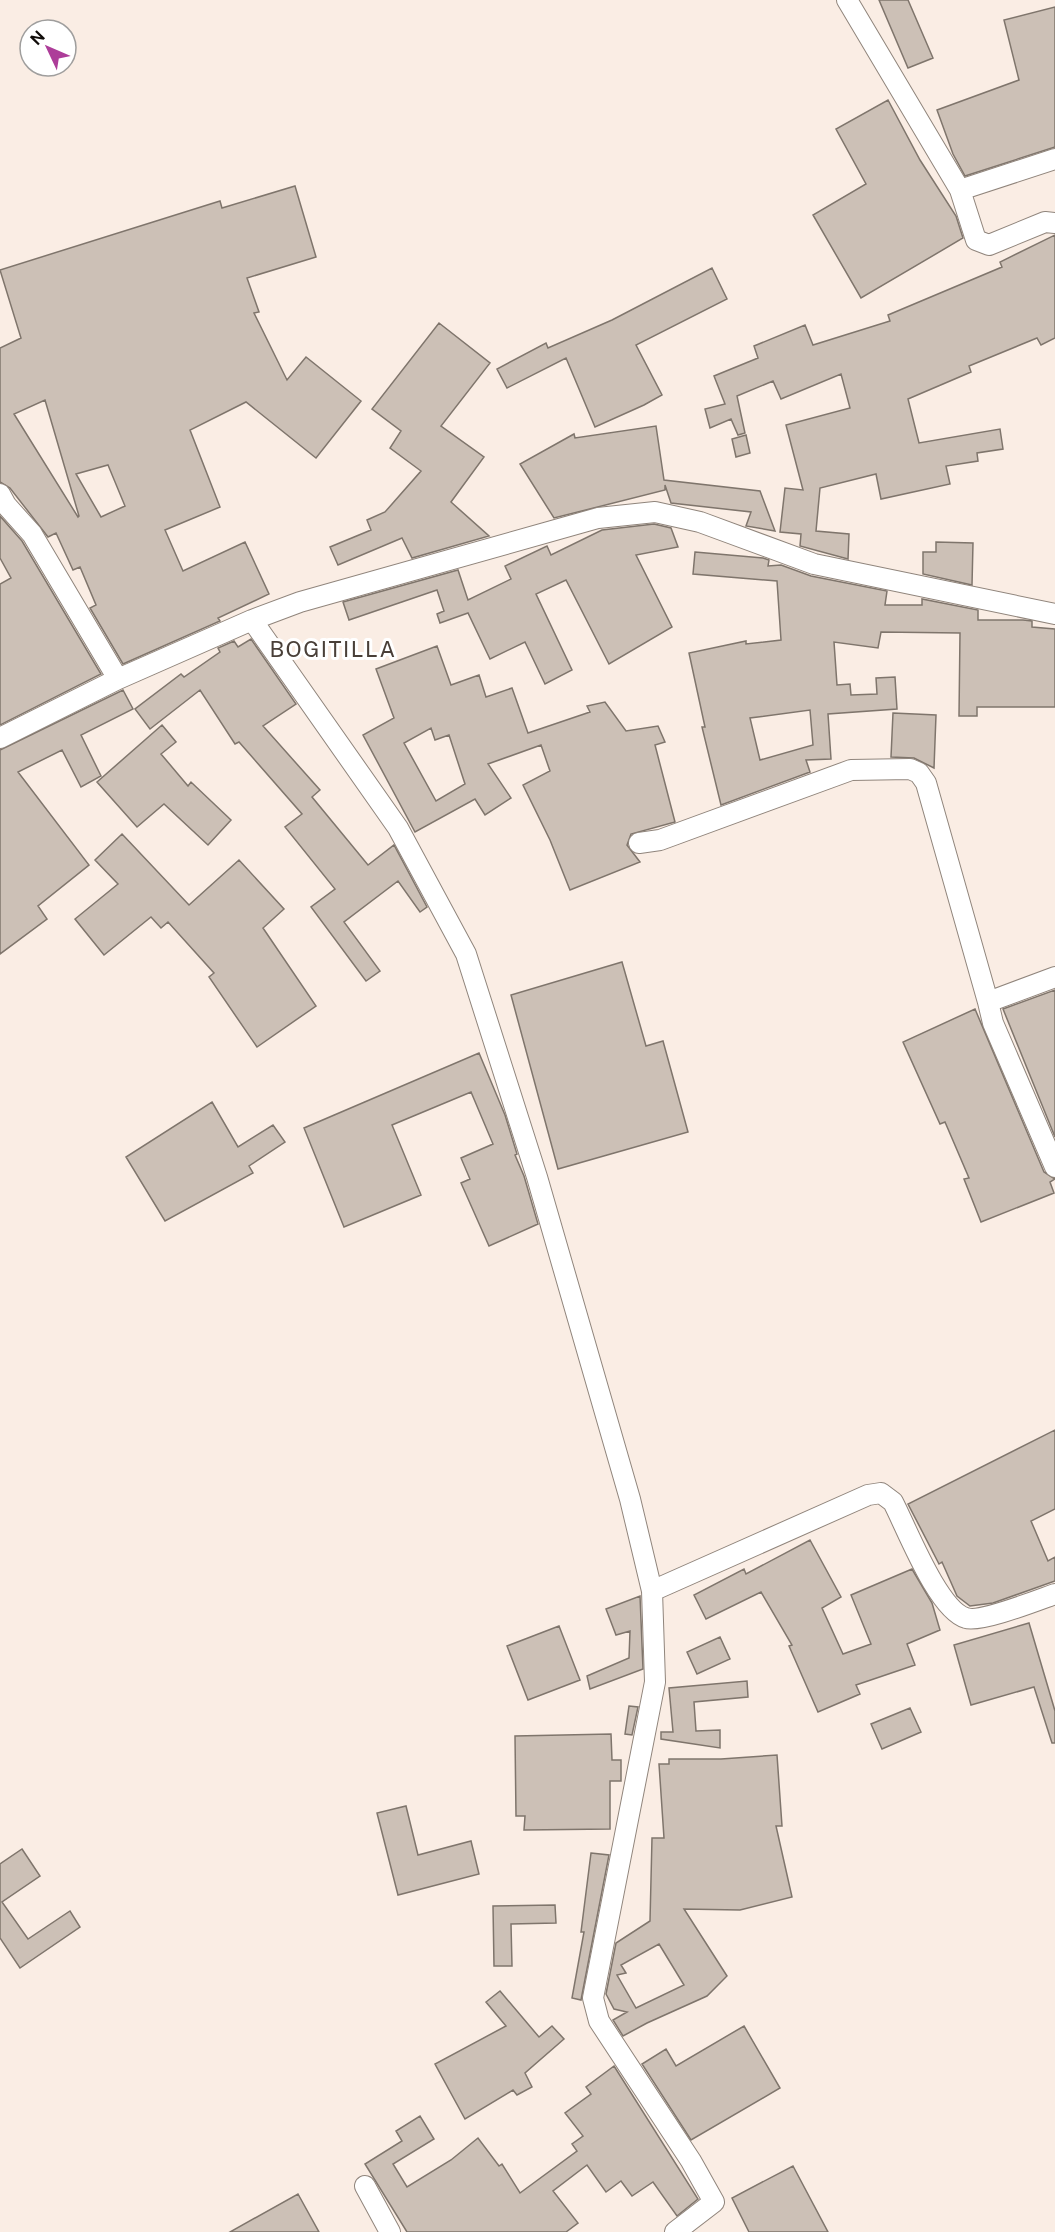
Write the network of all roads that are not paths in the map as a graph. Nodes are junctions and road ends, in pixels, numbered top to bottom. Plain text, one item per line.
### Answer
1 (847, 0) edge
2 (1055, 159) edge
3 (960, 190) junction
4 (1055, 223) edge
5 (0, 494) edge
6 (1055, 614) edge
7 (252, 620) junction
8 (118, 679) junction
9 (0, 738) edge
10 (639, 843) dead end
11 (1055, 977) edge
12 (988, 1002) junction
13 (1055, 1167) edge
14 (652, 1591) junction
15 (1055, 1594) edge
16 (365, 2186) dead end
17 (390, 2232) edge
18 (675, 2232) edge

1 - 3 street
2 - 3 street
3 - 4 street
5 - 8 street
6 - 7 street
7 - 8 street
7 - 14 street
8 - 9 street
10 - 12 street
11 - 12 street
12 - 13 street
14 - 15 street
14 - 18 street
16 - 17 street

